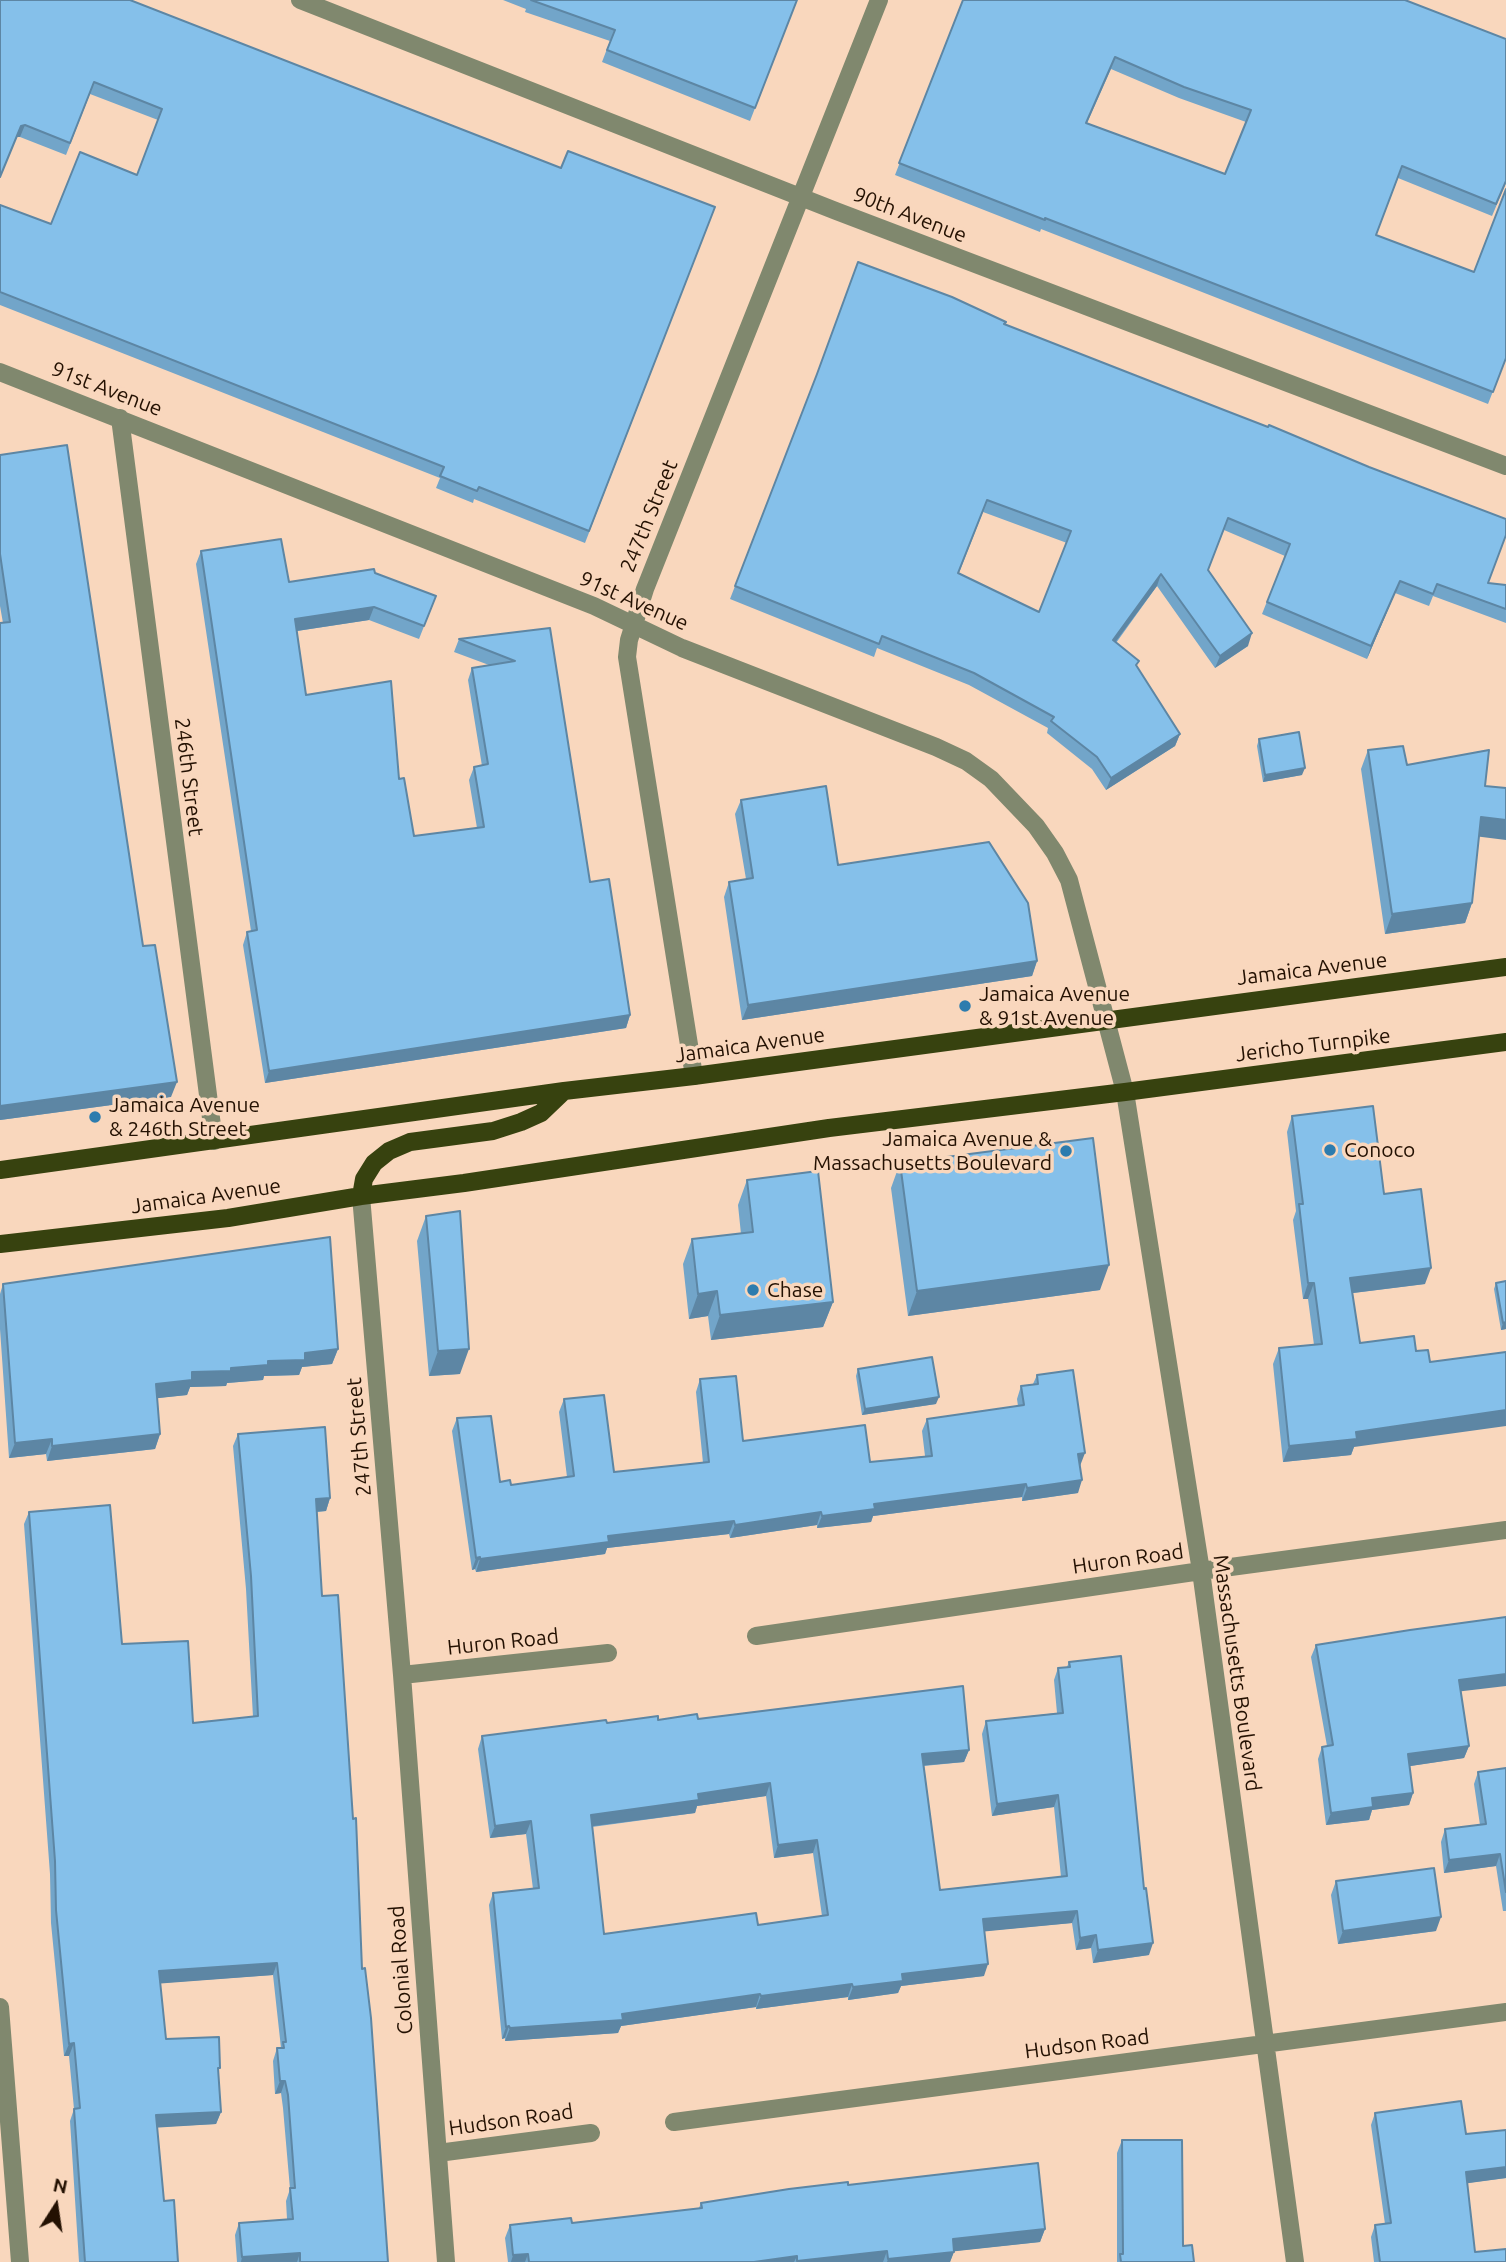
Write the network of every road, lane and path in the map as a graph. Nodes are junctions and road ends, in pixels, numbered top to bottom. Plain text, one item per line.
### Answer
1 (300, 0) edge
2 (879, 0) edge
3 (802, 198) junction
4 (0, 372) edge
5 (120, 418) junction
6 (1506, 466) edge
7 (633, 626) junction
8 (1506, 967) edge
9 (1107, 1019) junction
10 (1506, 1042) edge
11 (694, 1076) junction
12 (564, 1091) junction
13 (1125, 1092) junction
14 (214, 1141) junction
15 (0, 1170) edge
16 (361, 1196) junction
17 (0, 1244) edge
18 (1506, 1530) edge
19 (1201, 1571) junction
20 (756, 1636) dead end
21 (608, 1653) dead end
22 (402, 1675) junction
23 (0, 2007) edge
24 (1506, 2012) edge
25 (1264, 2044) junction
26 (674, 2122) dead end
27 (591, 2133) dead end
28 (438, 2153) junction
29 (20, 2262) edge
30 (446, 2262) edge
31 (1295, 2262) edge

1 - 3 street, 90th Avenue
2 - 3 street, 247th Street
3 - 6 street, 90th Avenue
3 - 7 street, 247th Street
4 - 5 street, 91st Avenue
5 - 7 street, 91st Avenue
5 - 14 street, 246th Street
7 - 9 street, 91st Avenue
7 - 11 street, 247th Street
8 - 9 main road, Jamaica Avenue
9 - 11 main road, Jamaica Avenue
9 - 13 street, 91st Avenue
10 - 13 main road, Jericho Turnpike
11 - 12 main road, Jamaica Avenue
12 - 14 main road, Jamaica Avenue
12 - 16 main road
13 - 16 main road, Jamaica Avenue
13 - 19 street, Massachusetts Boulevard
14 - 15 main road, Jamaica Avenue
16 - 17 main road, Jamaica Avenue
16 - 22 street, 247th Street
18 - 19 street, Huron Road
19 - 20 street, Huron Road
19 - 25 street, Massachusetts Boulevard
21 - 22 street, Huron Road
22 - 28 street, Colonial Road
23 - 29 street
24 - 25 street, Hudson Road
25 - 26 street, Hudson Road
25 - 31 street, Massachusetts Boulevard
27 - 28 street, Hudson Road
28 - 30 street, Colonial Road

